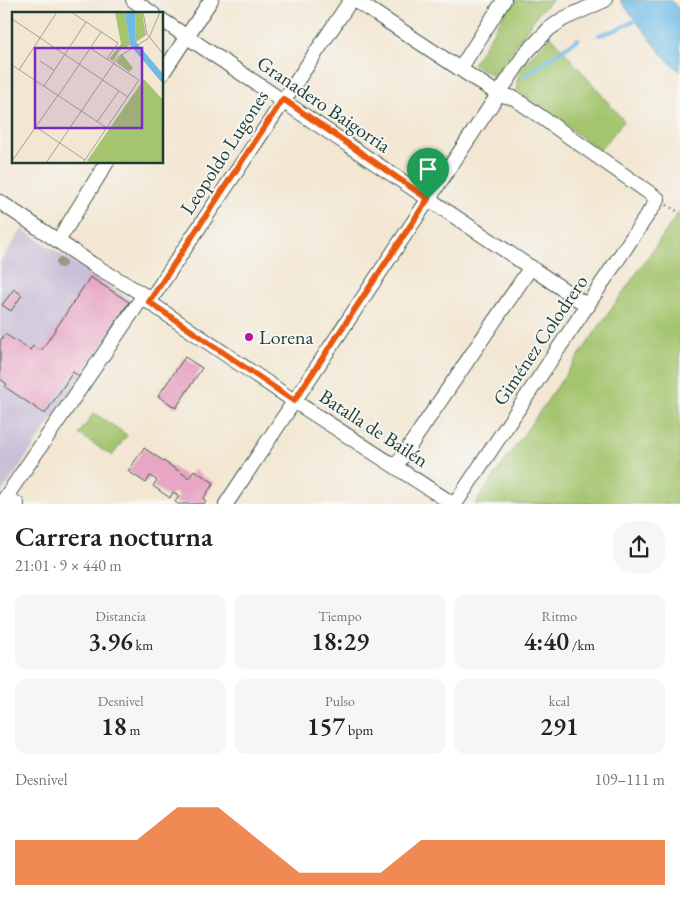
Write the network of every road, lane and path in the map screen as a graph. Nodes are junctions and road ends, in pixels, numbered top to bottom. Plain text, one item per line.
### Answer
1 (133, 0) edge
2 (211, 0) edge
3 (351, 0) edge
4 (355, 0) edge
5 (504, 0) edge
6 (604, 0) edge
7 (151, 12) edge
8 (164, 21) edge
9 (186, 36) junction
10 (460, 69) junction
11 (164, 71) edge
12 (498, 94) junction
13 (283, 99) junction
14 (106, 164) edge
15 (428, 199) junction
16 (0, 202) edge
17 (58, 241) junction
18 (531, 267) junction
19 (147, 299) junction
20 (588, 306) junction
21 (294, 401) junction
22 (396, 466) junction
23 (8, 502) edge
24 (226, 504) edge
25 (454, 504) edge

1 - 7 street
2 - 9 street
3 - 13 street, Leopoldo Lugones
4 - 10 street
5 - 10 street
6 - 12 street
8 - 9 street, Granadero Baigorria
9 - 11 street
9 - 13 street, Granadero Baigorria
10 - 12 street
12 - 15 street
12 - 20 street, Giménez Colodrero
13 - 15 street, Granadero Baigorria
13 - 19 street, Leopoldo Lugones
14 - 17 street
15 - 18 street, Granadero Baigorria
15 - 21 street
16 - 17 street, Batalla de Bailén
17 - 19 street, Batalla de Bailén
18 - 20 street, Granadero Baigorria
18 - 22 street
19 - 21 street, Batalla de Bailén
19 - 23 street, Leopoldo Lugones
20 - 25 street, Giménez Colodrero
21 - 22 street, Batalla de Bailén
21 - 24 street
22 - 25 street, Batalla de Bailén

